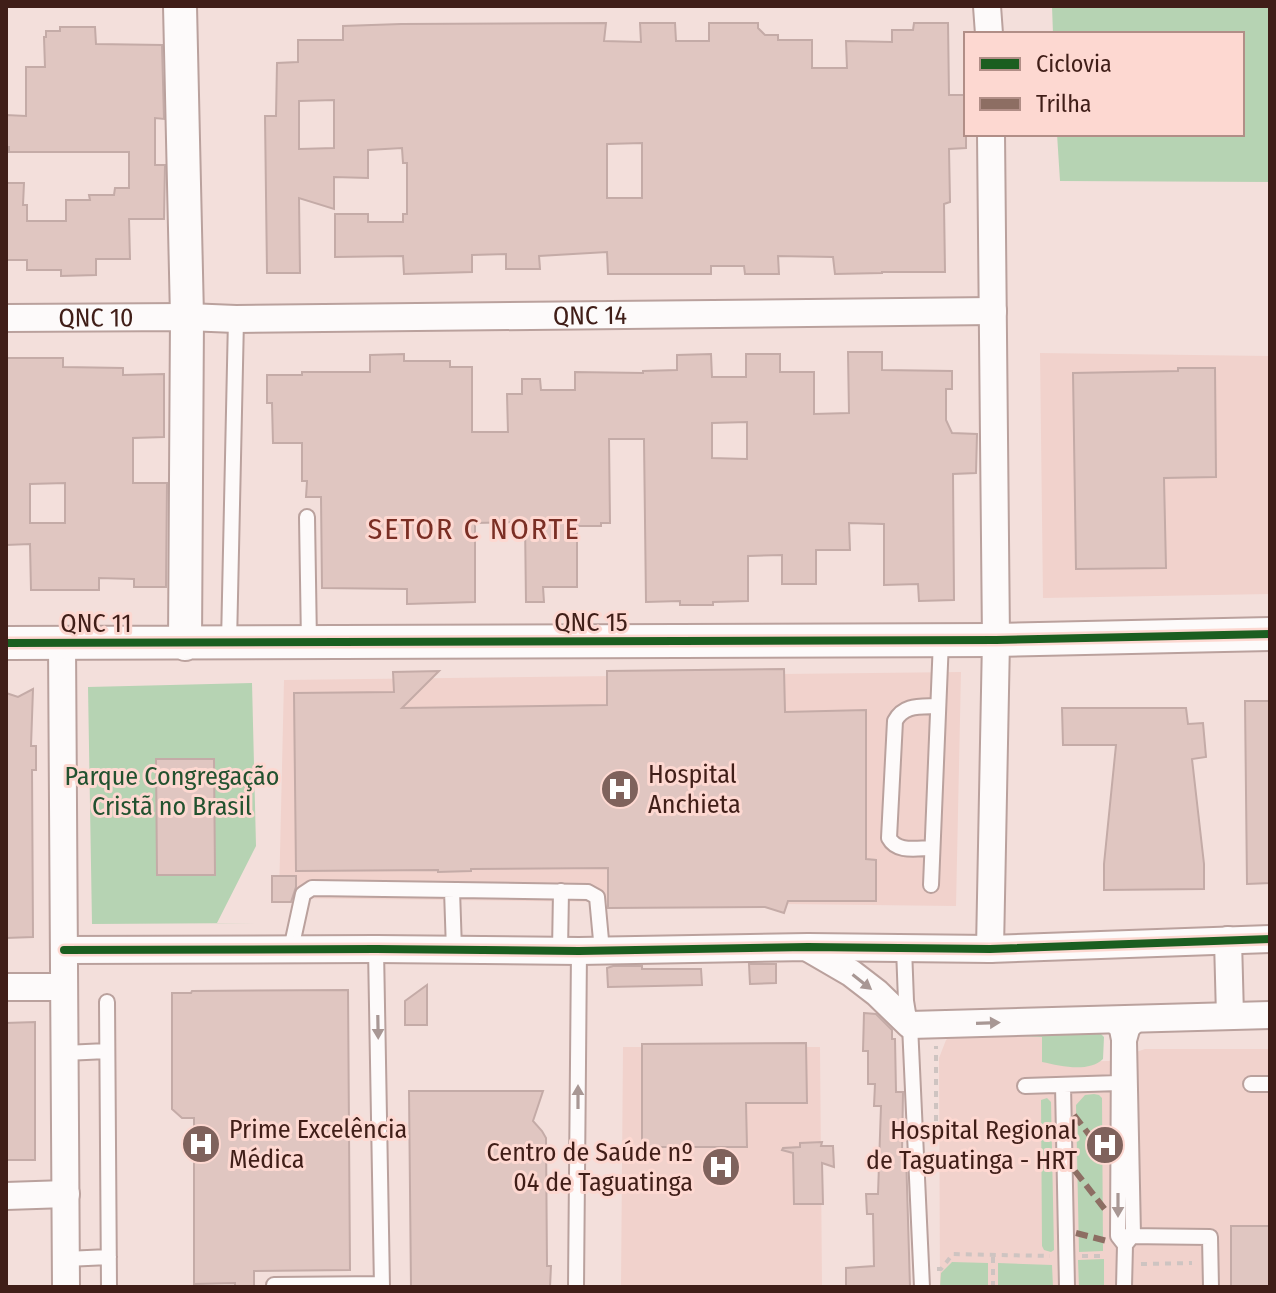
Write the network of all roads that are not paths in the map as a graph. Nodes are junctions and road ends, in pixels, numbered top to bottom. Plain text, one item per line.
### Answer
1 (180, 6) edge
2 (991, 136) edge
3 (993, 311) junction
4 (187, 317) junction
5 (6, 318) edge
6 (236, 319) junction
7 (307, 517) dead end
8 (1270, 634) edge
9 (941, 640) junction
10 (996, 640) junction
11 (6, 643) edge
12 (62, 643) junction
13 (309, 643) junction
14 (185, 644) junction
15 (229, 644) junction
16 (938, 706) junction
17 (932, 848) junction
18 (931, 885) dead end
19 (452, 890) junction
20 (561, 891) junction
21 (1270, 939) edge
22 (1228, 940) junction
23 (808, 947) junction
24 (904, 948) junction
25 (291, 949) junction
26 (376, 949) junction
27 (990, 949) junction
28 (64, 950) junction
29 (454, 950) junction
30 (580, 951) junction
31 (6, 987) edge
32 (64, 987) junction
33 (107, 1002) dead end
34 (1270, 1015) edge
35 (1230, 1016) junction
36 (1145, 1018) junction
37 (1107, 1019) junction
38 (910, 1025) junction
39 (107, 1051) junction
40 (65, 1053) junction
41 (1119, 1083) junction
42 (1251, 1084) dead end
43 (1270, 1084) edge
44 (1063, 1085) junction
45 (1025, 1086) dead end
46 (66, 1194) junction
47 (6, 1196) edge
48 (1125, 1239) junction
49 (109, 1257) junction
50 (66, 1259) junction
51 (274, 1285) dead end
52 (382, 1286) edge
53 (66, 1287) edge
54 (109, 1287) edge
55 (576, 1287) edge
56 (922, 1287) edge
57 (1067, 1287) edge
58 (1124, 1287) edge
59 (1211, 1287) edge

1 - 4 street
2 - 3 street
3 - 6 street, QNC 14
3 - 10 street
4 - 5 street, QNC 10
4 - 6 street, QNC 14
4 - 14 street
6 - 15 lane
7 - 13 lane
8 - 10 street, QNC 15
9 - 10 street, QNC 15
9 - 13 street, QNC 15
9 - 16 lane
10 - 27 street
11 - 12 street, QNC 11
12 - 14 street, QNC 11
12 - 28 street
13 - 15 street, QNC 15
14 - 15 street, QNC 15
16 - 17 lane
16 - 17 lane
17 - 18 lane
19 - 20 lane
19 - 25 lane
19 - 29 lane
20 - 30 lane
20 - 30 lane
21 - 22 street
22 - 27 street
22 - 35 street
23 - 24 street
23 - 30 street
23 -> 38 street
24 - 27 street
24 - 38 lane
25 - 26 street
25 - 28 street
26 - 29 street
26 -> 52 lane
28 - 32 street
29 - 30 street
55 -> 30 lane
31 - 32 street
32 - 40 street
33 - 39 lane
34 - 35 street
35 - 36 street
36 - 37 street
36 - 48 lane
38 -> 37 street
37 - 41 lane
38 - 56 lane
39 - 40 lane
39 - 49 lane
40 - 46 street
41 - 44 lane
41 -> 48 lane
42 - 43 lane
44 - 45 lane
44 - 57 lane
46 - 47 street
46 - 50 street
48 - 58 lane
48 - 59 lane
49 - 50 lane
49 - 54 lane
50 - 53 street
51 - 52 lane

